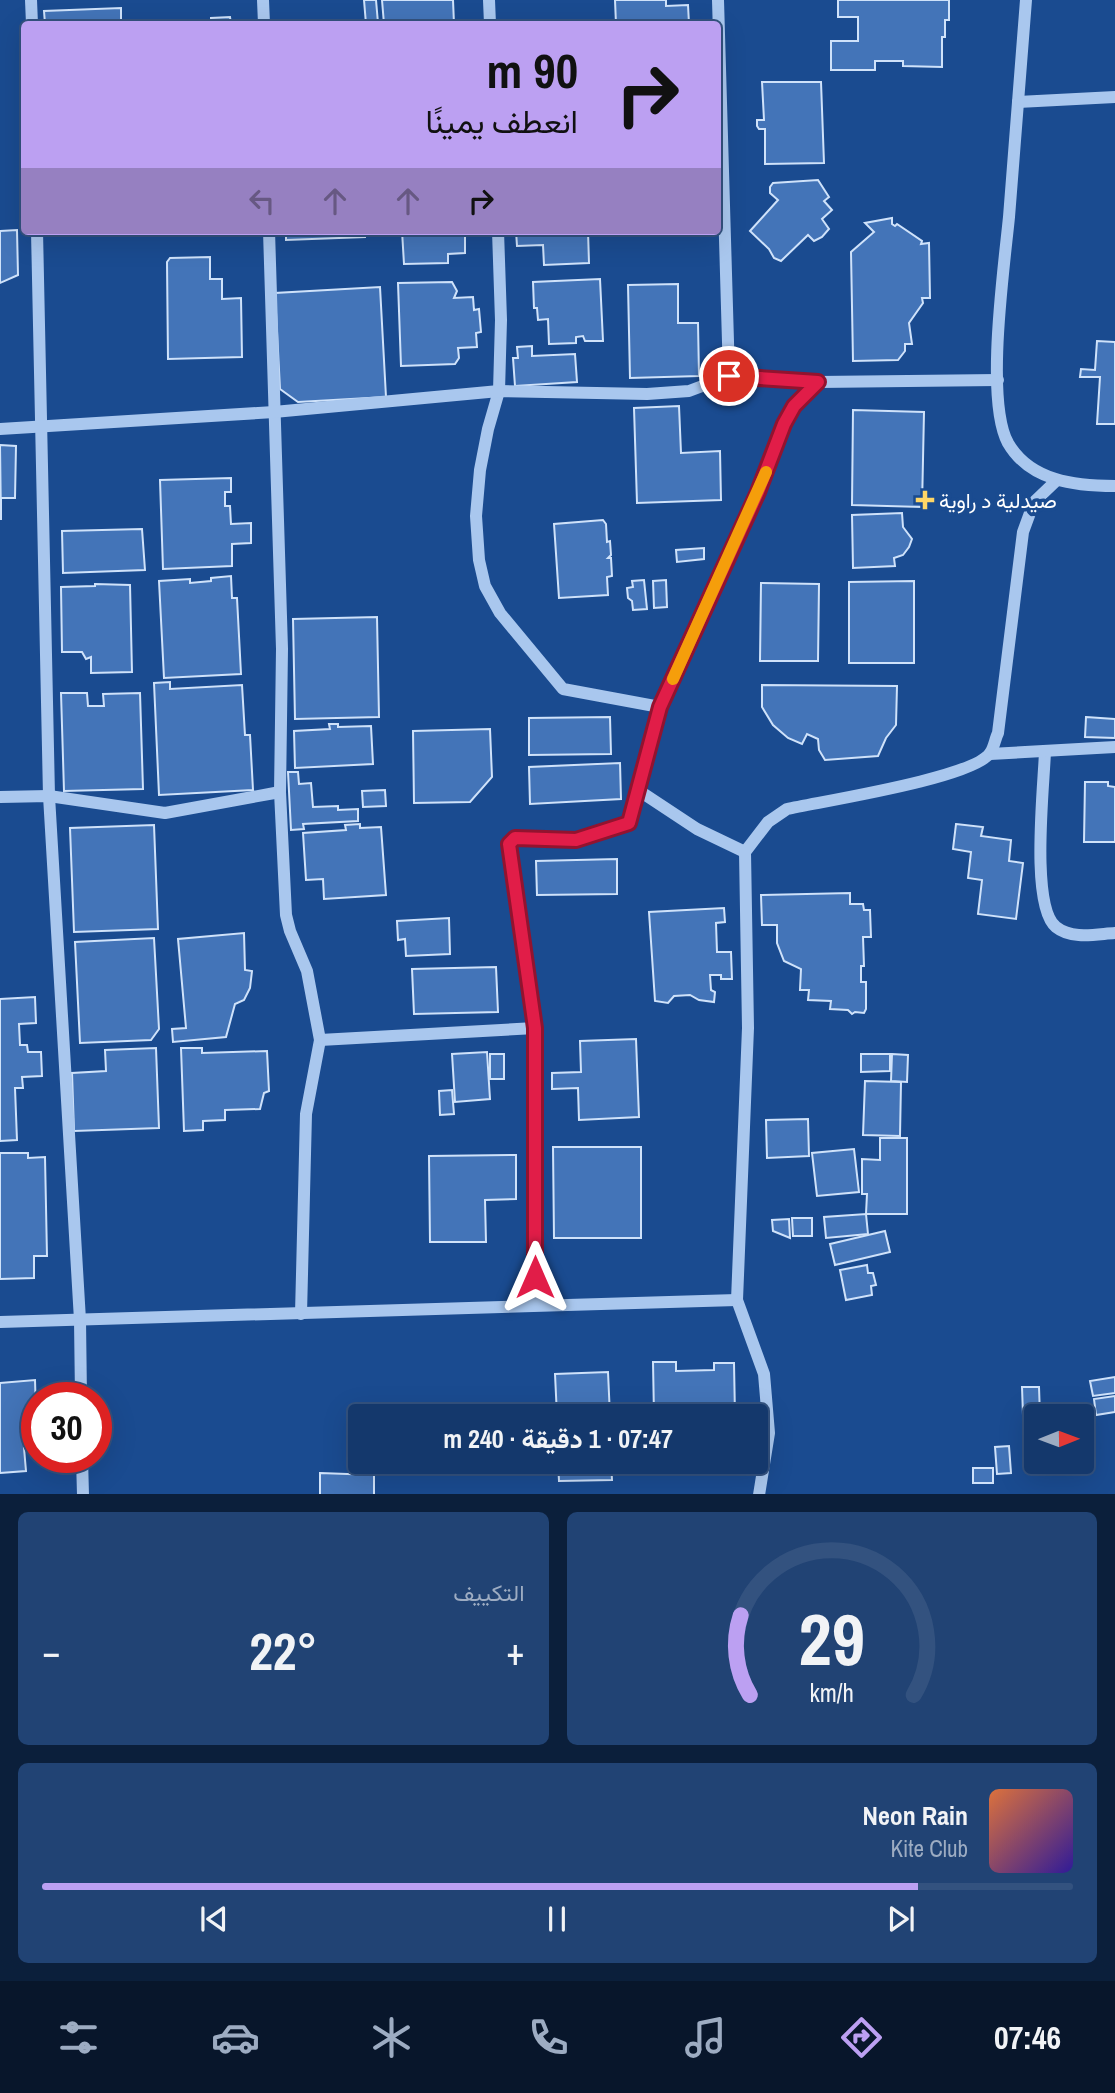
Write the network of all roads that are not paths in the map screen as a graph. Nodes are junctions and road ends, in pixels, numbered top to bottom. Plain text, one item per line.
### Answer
1 (31, 0) edge
2 (263, 0) edge
3 (489, 0) edge
4 (718, 0) edge
5 (1026, 0) edge
6 (32, 21) edge
7 (264, 21) edge
8 (491, 21) edge
9 (718, 21) edge
10 (1115, 97) edge
11 (1018, 102) junction
12 (721, 152) edge
13 (37, 235) edge
14 (269, 235) edge
15 (498, 235) edge
16 (729, 376) junction
17 (998, 380) junction
18 (818, 382) junction
19 (499, 391) junction
20 (274, 412) junction
21 (42, 426) junction
22 (0, 429) edge
23 (1057, 480) junction
24 (1115, 485) edge
25 (660, 707) junction
26 (1115, 747) edge
27 (1045, 751) junction
28 (990, 754) junction
29 (638, 790) junction
30 (280, 792) junction
31 (49, 796) junction
32 (0, 797) edge
33 (746, 852) junction
34 (1115, 933) edge
35 (535, 1028) junction
36 (320, 1040) junction
37 (737, 1300) junction
38 (535, 1304) junction
39 (301, 1314) junction
40 (79, 1320) junction
41 (0, 1322) edge
42 (81, 1382) edge
43 (82, 1473) edge
44 (83, 1494) edge
45 (759, 1494) edge

1 - 6 street
2 - 7 street
3 - 8 street
4 - 9 street
5 - 11 street
10 - 11 street
11 - 17 street
12 - 16 street
13 - 21 street
14 - 20 street
15 - 19 street
16 - 18 street
16 - 19 street
17 - 18 street
17 - 23 street
18 - 25 street
19 - 20 street
19 - 25 street
20 - 21 street
20 - 30 street
21 - 22 street
21 - 31 street
23 - 24 street
23 - 28 street
25 - 29 street
26 - 27 street
27 - 28 street
27 - 34 street
28 - 33 street
29 - 33 street
29 - 35 street
30 - 31 street
30 - 36 street
31 - 32 street
31 - 40 street
33 - 37 street
35 - 36 street
35 - 38 street
36 - 39 street
37 - 38 street
37 - 45 street
38 - 39 street
39 - 40 street
40 - 41 street
40 - 42 street
43 - 44 street

